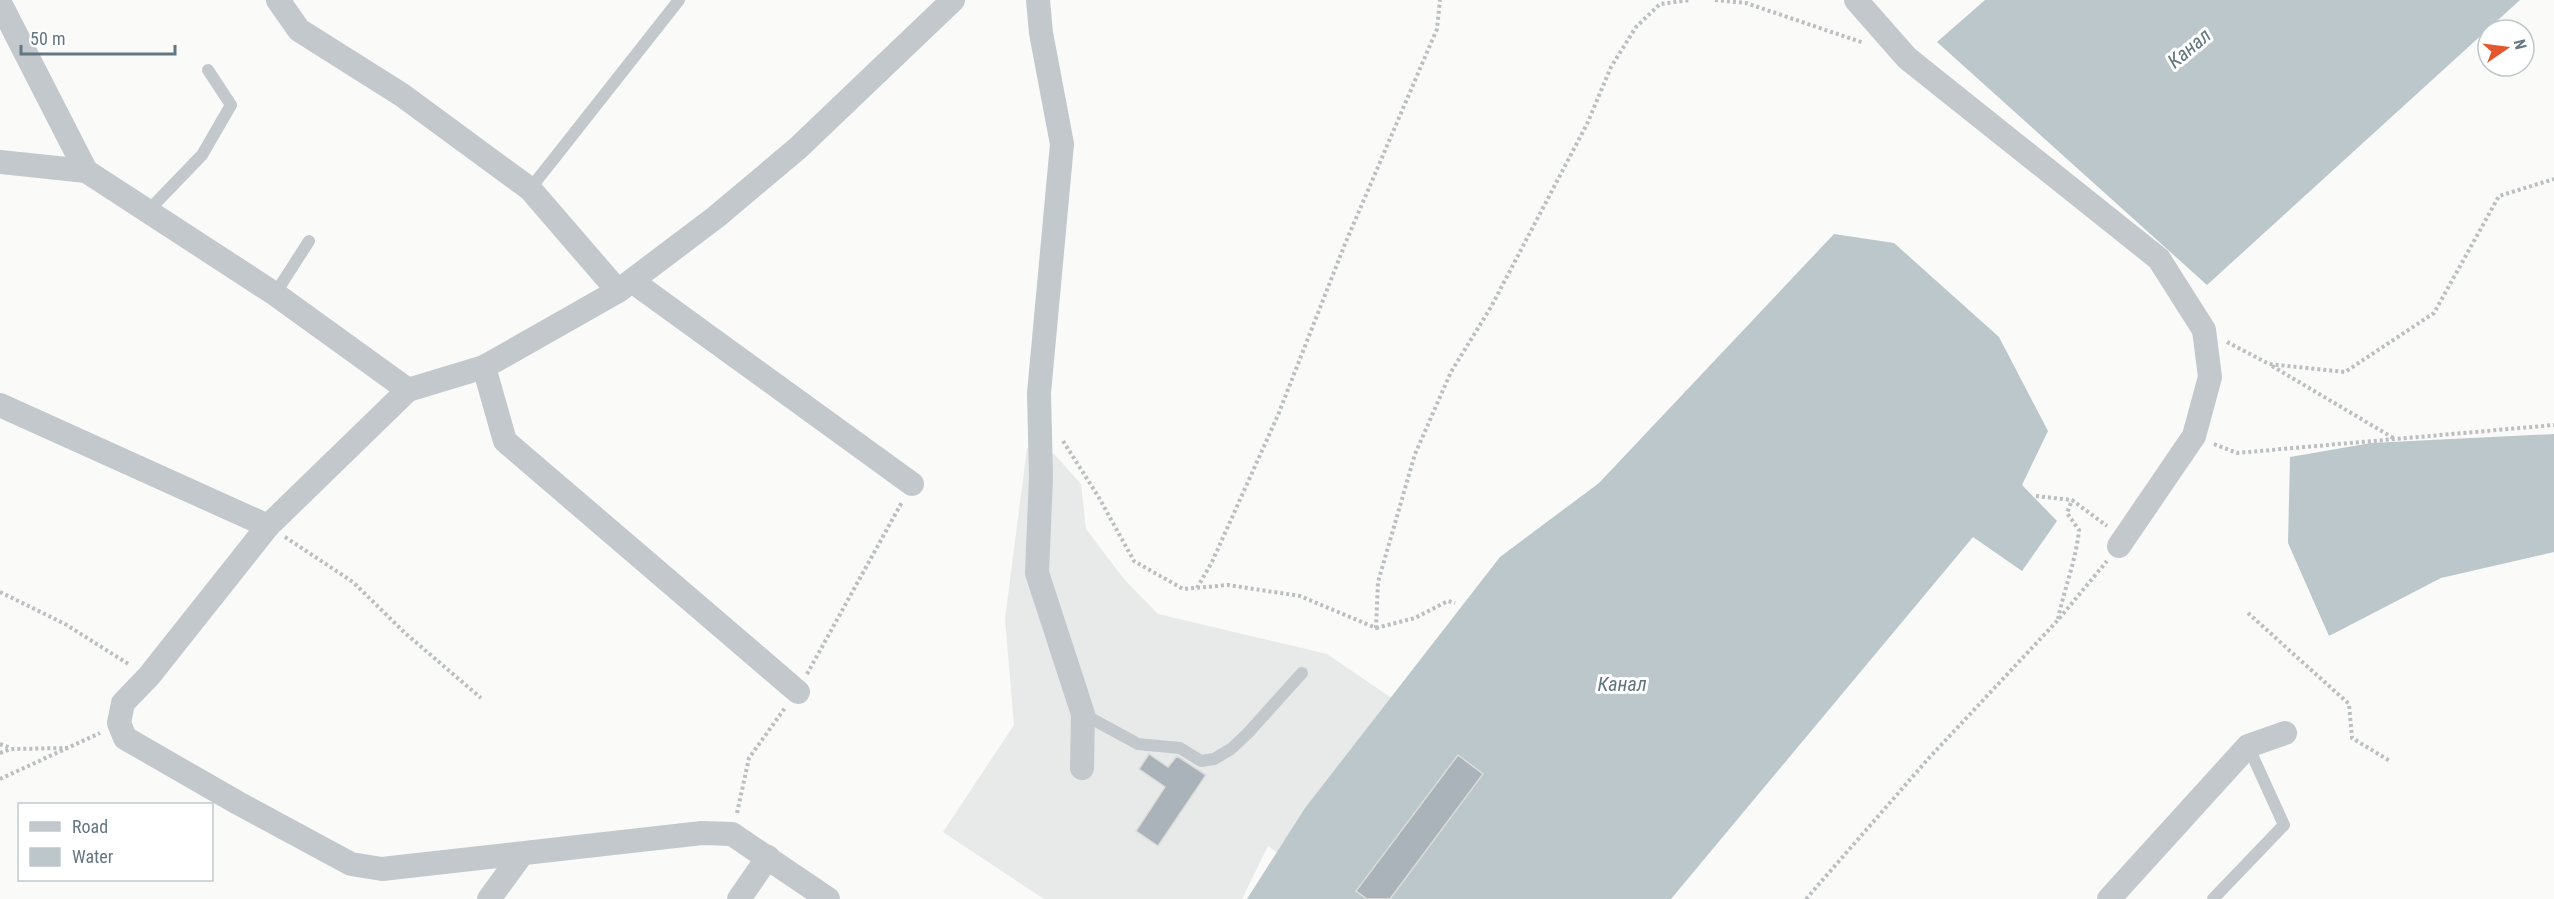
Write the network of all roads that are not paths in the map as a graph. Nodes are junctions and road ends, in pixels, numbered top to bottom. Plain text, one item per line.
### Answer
1 (278, 0) edge
2 (680, 0) edge
3 (953, 0) edge
4 (1038, 0) edge
5 (1856, 0) edge
6 (0, 3) edge
7 (208, 70) dead end
8 (0, 162) edge
9 (86, 171) junction
10 (530, 189) junction
11 (148, 211) junction
12 (309, 241) dead end
13 (625, 286) junction
14 (275, 294) junction
15 (484, 367) junction
16 (408, 390) junction
17 (0, 405) edge
18 (912, 484) road end
19 (268, 526) junction
20 (2122, 543) road end
21 (1302, 673) dead end
22 (798, 692) road end
23 (1083, 714) junction
24 (2285, 733) dead end
25 (2248, 746) junction
26 (1082, 768) dead end
27 (522, 854) junction
28 (768, 857) junction
29 (489, 899) edge
30 (739, 899) edge
31 (828, 899) edge
32 (2109, 899) edge
33 (2213, 899) edge

1 - 10 street
2 - 10 lane
3 - 13 street
4 - 23 street
5 - 20 street
6 - 9 street
7 - 11 lane
8 - 9 street
9 - 11 street
10 - 13 street
11 - 14 street
12 - 14 lane
13 - 15 street
13 - 18 street
14 - 16 street
15 - 16 street
15 - 22 street
16 - 19 street
17 - 19 street
19 - 27 street
21 - 23 lane
23 - 26 street
24 - 25 street
25 - 32 street
25 - 33 lane
27 - 28 street
27 - 29 street
28 - 30 street
28 - 31 street

